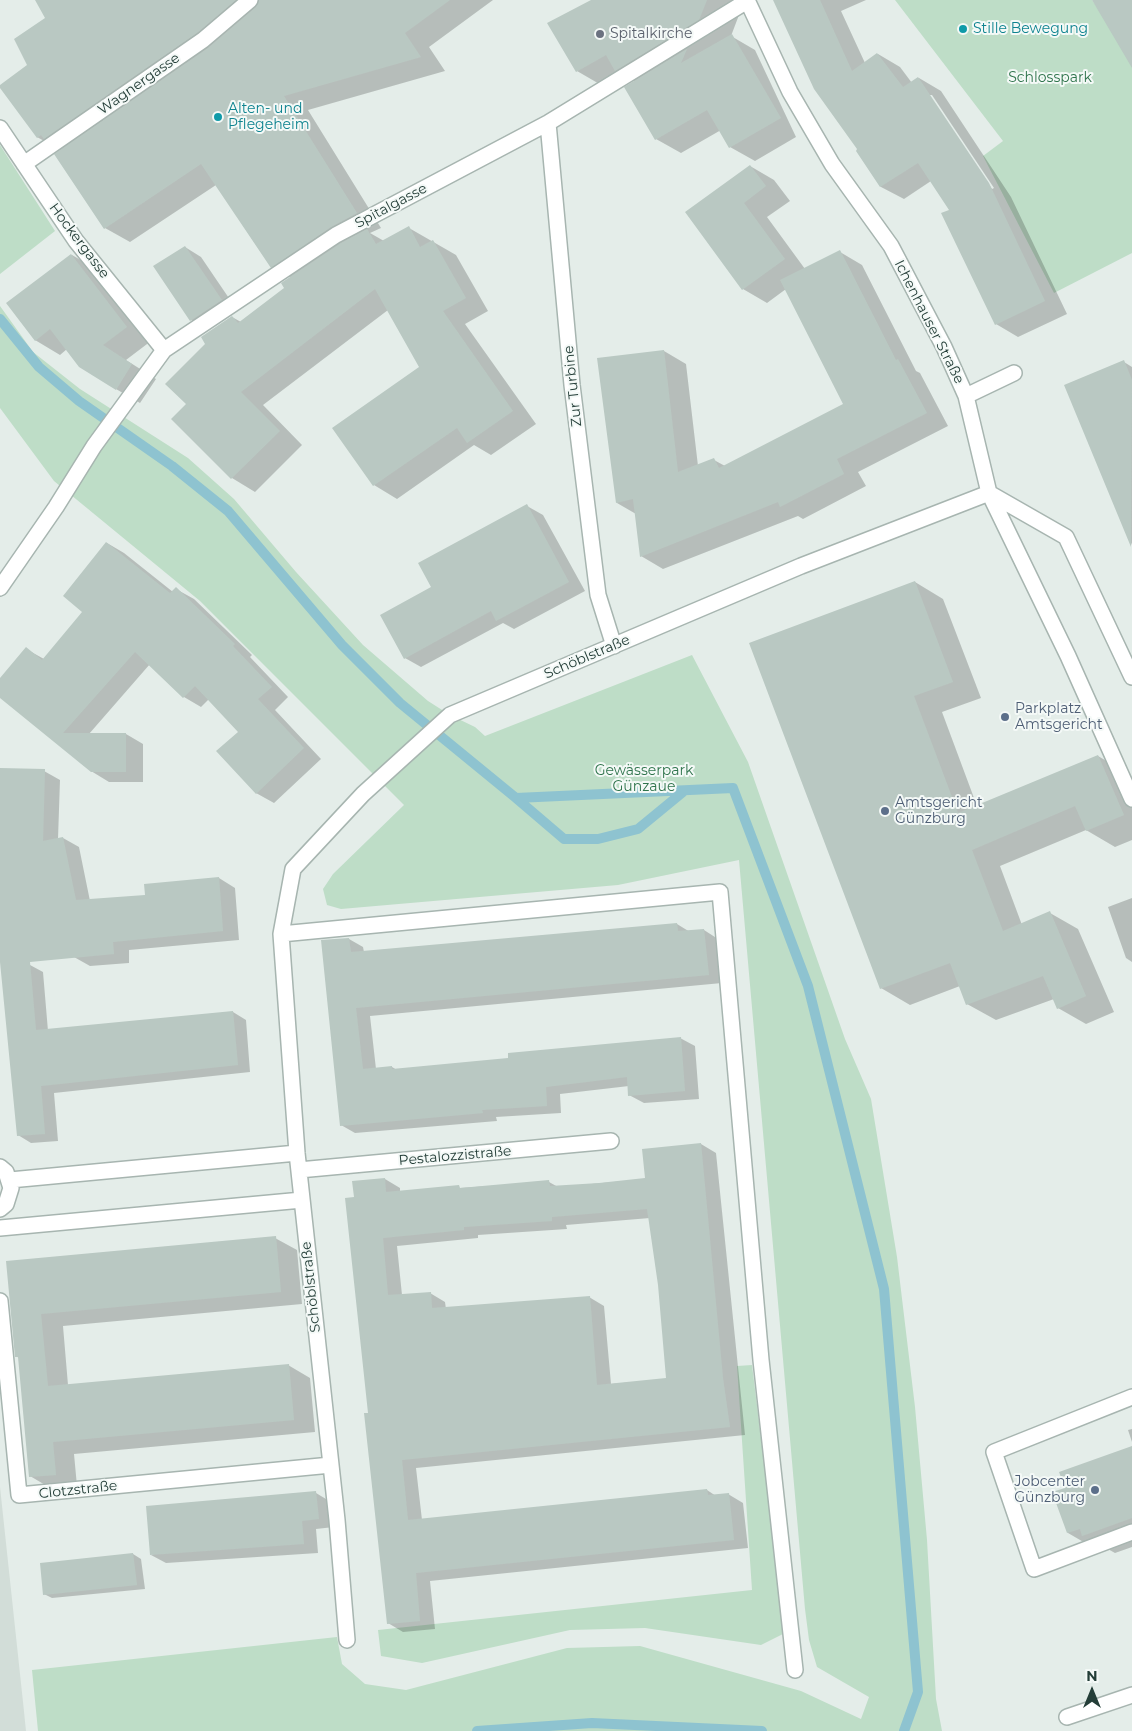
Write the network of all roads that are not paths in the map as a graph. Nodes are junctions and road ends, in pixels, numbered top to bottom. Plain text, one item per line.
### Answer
1 (250, 0) edge
2 (747, 1) edge
3 (548, 124) junction
4 (0, 128) edge
5 (24, 164) junction
6 (164, 350) junction
7 (1014, 373) dead end
8 (966, 396) junction
9 (989, 493) junction
10 (0, 588) edge
11 (614, 646) junction
12 (1132, 677) edge
13 (1132, 799) edge
14 (281, 934) junction
15 (611, 1141) dead end
16 (297, 1153) junction
17 (0, 1167) edge
18 (299, 1170) junction
19 (10, 1180) junction
20 (302, 1200) junction
21 (0, 1209) edge
22 (0, 1228) edge
23 (0, 1301) edge
24 (1132, 1397) edge
25 (331, 1465) junction
26 (1132, 1532) edge
27 (346, 1640) dead end
28 (795, 1670) dead end
29 (1132, 1695) edge
30 (1067, 1717) dead end

1 - 5 street, Wagnergasse
2 - 3 street, Spitalgasse
2 - 8 street, Ichenhauser Straße
3 - 6 street, Spitalgasse
3 - 11 street, Zur Turbine
4 - 5 street, Hockergasse
5 - 6 street, Hockergasse
6 - 10 street, Spitalgasse
7 - 8 street
8 - 9 street, Ichenhauser Straße
9 - 11 street, Schöblstraße
9 - 12 street
9 - 13 street, Ichenhauser Straße
11 - 14 street, Schöblstraße
14 - 16 street, Schöblstraße
14 - 28 street
15 - 18 street, Pestalozzistraße
16 - 18 street, Schöblstraße
16 - 19 street
17 - 19 street
18 - 20 street, Schöblstraße
19 - 21 street
20 - 22 street
20 - 25 street, Schöblstraße
23 - 25 street, Clotzstraße
24 - 26 street
25 - 27 street, Schöblstraße
29 - 30 street

